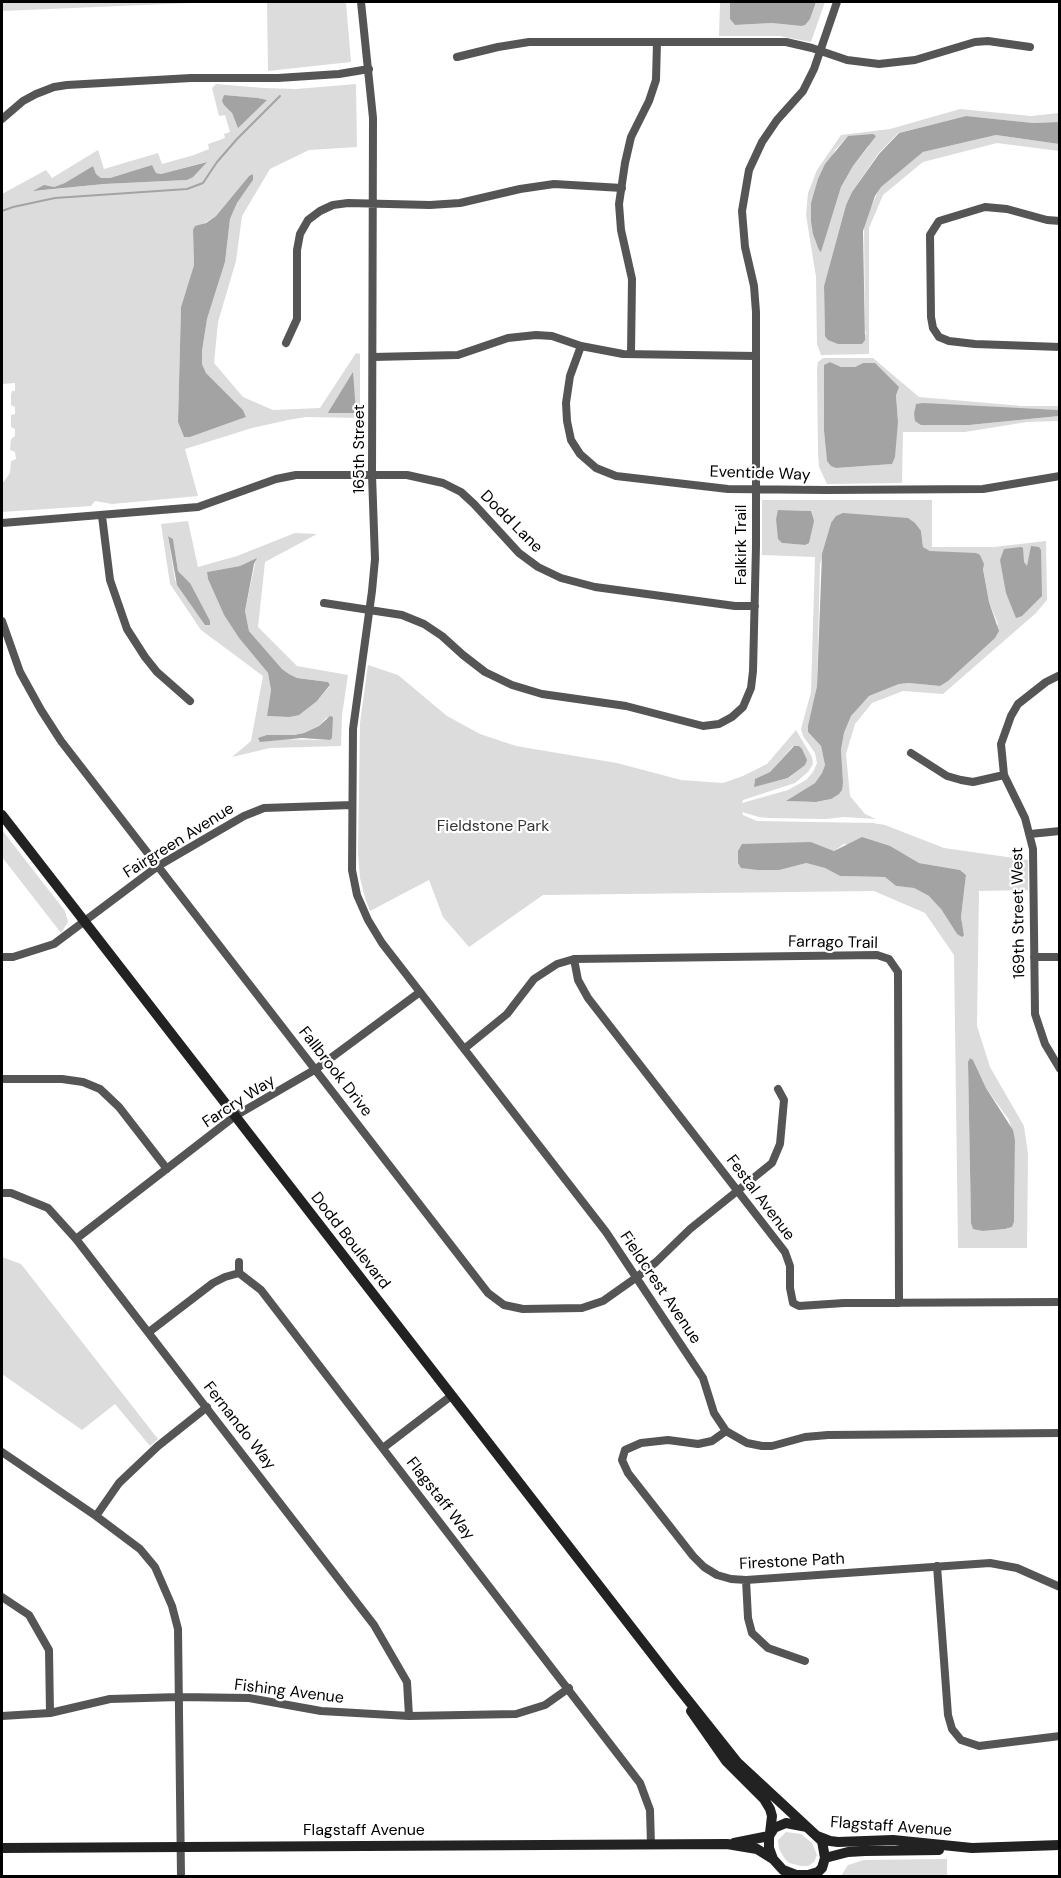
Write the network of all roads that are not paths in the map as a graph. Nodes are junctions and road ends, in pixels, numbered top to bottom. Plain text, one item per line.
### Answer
1 (361, 2) edge
2 (837, 2) edge
3 (657, 42) junction
4 (1030, 47) dead end
5 (821, 51) junction
6 (457, 57) dead end
7 (369, 69) junction
8 (2, 119) edge
9 (622, 188) junction
10 (373, 204) junction
11 (1059, 221) edge
12 (286, 343) dead end
13 (581, 346) junction
14 (1059, 347) edge
15 (631, 354) junction
16 (756, 356) junction
17 (373, 357) junction
18 (372, 475) junction
19 (1059, 476) edge
20 (756, 489) junction
21 (102, 516) junction
22 (2, 523) edge
23 (324, 603) dead end
24 (755, 606) junction
25 (370, 609) junction
26 (2, 621) edge
27 (1059, 675) edge
28 (190, 701) dead end
29 (910, 753) dead end
30 (1004, 776) junction
31 (352, 805) junction
32 (2, 815) edge
33 (1059, 831) edge
34 (1030, 834) junction
35 (158, 866) junction
36 (357, 895) joint
37 (84, 922) junction
38 (2, 957) edge
39 (1034, 957) junction
40 (1059, 957) edge
41 (574, 959) junction
42 (420, 992) junction
43 (464, 1049) junction
44 (1059, 1069) edge
45 (316, 1070) junction
46 (2, 1079) edge
47 (777, 1089) dead end
48 (235, 1116) junction
49 (167, 1169) junction
50 (738, 1191) junction
51 (2, 1193) edge
52 (76, 1239) junction
53 (239, 1262) dead end
54 (239, 1273) junction
55 (637, 1277) junction
56 (1059, 1302) edge
57 (899, 1303) junction
58 (149, 1332) junction
59 (451, 1396) junction
60 (207, 1407) junction
61 (726, 1431) junction
62 (1059, 1433) edge
63 (383, 1448) junction
64 (2, 1452) edge
65 (96, 1516) junction
66 (937, 1566) junction
67 (746, 1580) junction
68 (1059, 1587) edge
69 (2, 1597) edge
70 (805, 1660) dead end
71 (676, 1685) junction
72 (569, 1688) junction
73 (179, 1697) junction
74 (50, 1713) junction
75 (2, 1716) edge
76 (409, 1716) junction
77 (1059, 1736) edge
78 (807, 1827) junction
79 (770, 1835) junction
80 (818, 1836) junction
81 (727, 1844) junction
82 (651, 1845) junction
83 (1059, 1845) edge
84 (180, 1847) junction
85 (2, 1848) edge
86 (963, 1848) junction
87 (773, 1859) junction
88 (824, 1861) junction
89 (794, 1875) edge
90 (181, 1876) edge
91 (826, 1876) edge

1 - 7 street, 165th Street
2 - 5 street, Falkirk Trail
3 - 5 street
3 - 6 street
3 - 9 street
4 - 5 street
5 - 16 street, Falkirk Trail
7 - 8 street
7 - 10 street, 165th Street
9 - 10 street
9 - 15 street
10 - 12 street
10 - 17 street, 165th Street
11 - 14 street
13 - 15 street
13 - 17 street
13 - 20 street, Eventide Way
15 - 16 street
16 - 20 street, Falkirk Trail
17 - 18 street, 165th Street
18 - 21 street, Dodd Lane
18 - 24 street, Dodd Lane
18 - 25 street, 165th Street
19 - 20 street, Eventide Way
20 - 24 street, Falkirk Trail
21 - 22 street, Dodd Lane
21 - 28 street
23 - 25 street, Falkirk Trail
24 - 25 street, Falkirk Trail
25 - 31 street, 165th Street
26 - 35 street, Fallbrook Drive
27 - 30 street, 169th Street West
29 - 30 street
30 - 34 street, 169th Street West
31 - 35 street, Fairgreen Avenue
31 - 36 street, 165th Street
32 - 37 street, Dodd Boulevard
33 - 34 street
34 - 39 street, 169th Street West
35 - 37 street, Fairgreen Avenue
35 - 45 street, Fallbrook Drive
36 - 42 street, Fieldcrest Avenue
37 - 38 street, Fairgreen Avenue
37 - 48 street, Dodd Boulevard
39 - 40 street
39 - 44 street, 169th Street West
41 - 43 street, Farrago Trail
41 - 50 street, Festal Avenue
41 - 57 street, Farrago Trail
42 - 43 street, Fieldcrest Avenue
42 - 45 street, Farcry Way
43 - 55 street, Fieldcrest Avenue
45 - 48 street, Farcry Way
45 - 55 street, Fallbrook Drive
46 - 49 street
47 - 50 street, Fallbrook Drive
48 - 49 street, Farcry Way
48 - 59 street, Dodd Boulevard
49 - 52 street, Farcry Way
50 - 55 street, Fallbrook Drive
50 - 57 street, Festal Avenue
51 - 52 street, Fernando Way
52 - 58 street, Fernando Way
53 - 54 street
54 - 58 street
54 - 63 street, Flagstaff Way
55 - 61 street, Fieldcrest Avenue
56 - 57 street, Festal Avenue
58 - 60 street, Fernando Way
59 - 63 street
59 - 71 street, Dodd Boulevard
60 - 65 street
60 - 76 street, Fernando Way
61 - 62 street
61 - 67 street, Firestone Path
63 - 72 street, Flagstaff Way
64 - 65 street
65 - 73 street
66 - 67 street, Firestone Path
66 - 68 street, Firestone Path
66 - 77 street
67 - 70 street
69 - 74 street
71 - 78 street, Dodd Boulevard
71 - 79 street, Dodd Boulevard
72 - 76 street, Fishing Avenue
72 - 82 street, Flagstaff Way
73 - 74 street, Fishing Avenue
73 - 76 street, Fishing Avenue
73 - 84 street
74 - 75 street, Fishing Avenue
78 - 79 street
78 - 80 street
79 - 81 street, Flagstaff Avenue
79 - 87 street
80 - 86 street, Flagstaff Avenue
80 - 88 street
81 - 82 street, Flagstaff Avenue
81 - 87 street, Flagstaff Avenue
82 - 84 street, Flagstaff Avenue
83 - 86 street, Flagstaff Avenue
84 - 85 street, Flagstaff Avenue
84 - 90 street
86 - 88 street, Flagstaff Avenue
87 - 89 street
88 - 89 street
88 - 91 street

